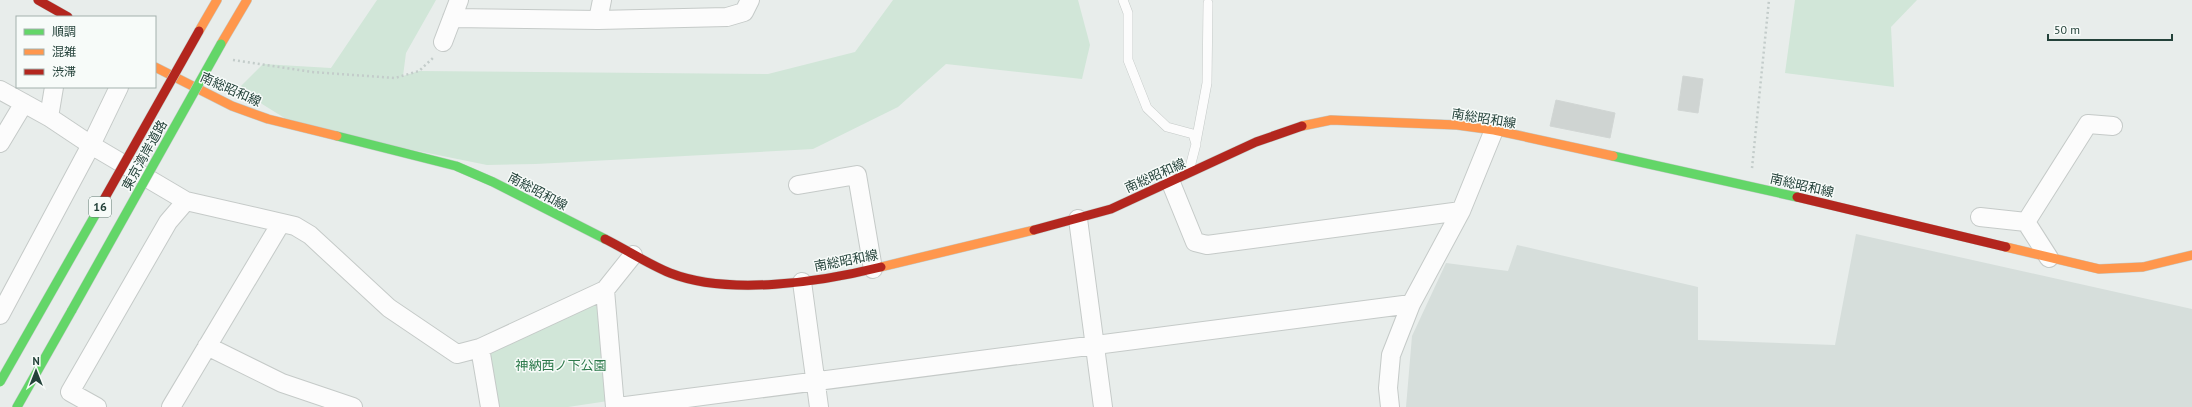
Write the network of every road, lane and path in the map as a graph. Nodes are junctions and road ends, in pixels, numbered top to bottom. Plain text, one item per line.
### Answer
1 (38, 0) edge
2 (217, 0) edge
3 (247, 0) edge
4 (459, 0) edge
5 (602, 0) edge
6 (750, 0) edge
7 (1123, 0) edge
8 (1769, 0) edge
9 (1208, 4) dead end
10 (64, 16) edge
11 (452, 18) junction
12 (598, 20) junction
13 (443, 42) joint
14 (245, 62) dead end
15 (156, 68) edge
16 (54, 88) edge
17 (119, 88) edge
18 (0, 90) edge
19 (24, 103) junction
20 (49, 117) junction
21 (2113, 126) dead end
22 (1494, 130) junction
23 (0, 143) edge
24 (1196, 144) junction
25 (91, 146) junction
26 (1188, 175) junction
27 (1171, 183) junction
28 (798, 185) dead end
29 (1750, 186) junction
30 (186, 201) junction
31 (1461, 211) junction
32 (1980, 217) dead end
33 (1078, 219) junction
34 (2026, 222) junction
35 (281, 223) junction
36 (2192, 254) edge
37 (634, 255) junction
38 (2049, 258) junction
39 (873, 269) junction
40 (802, 282) junction
41 (605, 290) junction
42 (1412, 304) junction
43 (0, 315) edge
44 (1095, 345) junction
45 (207, 346) junction
46 (480, 348) junction
47 (0, 382) edge
48 (815, 382) junction
49 (17, 407) edge
50 (98, 407) edge
51 (171, 407) edge
52 (353, 407) edge
53 (490, 407) edge
54 (616, 407) edge
55 (818, 407) edge
56 (1103, 407) edge
57 (1390, 407) edge

1 - 10 main road
2 - 47 main road, 東京湾岸道路 / 16, bridge
3 - 49 main road, 東京湾岸道路 / 16, bridge
4 - 11 street
5 - 12 street
6 - 12 street
7 - 24 lane
8 - 29 path
9 - 24 lane
11 - 12 street
11 - 13 street
13 - 14 path
15 - 37 main road, 南総昭和線
16 - 20 street
17 - 25 street
18 - 19 street
19 - 20 street
19 - 23 street
20 - 25 street
21 - 34 street
22 - 26 main road, 南総昭和線
22 - 29 main road, 南総昭和線
22 - 31 street
24 - 26 lane
25 - 30 street
25 - 43 street
26 - 27 main road, 南総昭和線
27 - 31 street
27 - 33 main road, 南総昭和線
28 - 39 street
29 - 38 main road, 南総昭和線
30 - 35 street
30 - 50 street
31 - 42 street
32 - 34 street
33 - 39 main road, 南総昭和線
33 - 44 street
34 - 38 street
35 - 45 street
35 - 46 street
36 - 38 main road, 南総昭和線
37 - 40 main road, 南総昭和線
37 - 41 street
39 - 40 main road, 南総昭和線
40 - 48 street
41 - 46 street
41 - 54 street
42 - 44 street
42 - 57 street
44 - 48 street
44 - 56 street
45 - 51 street
45 - 52 street
46 - 53 street
48 - 54 street
48 - 55 street

